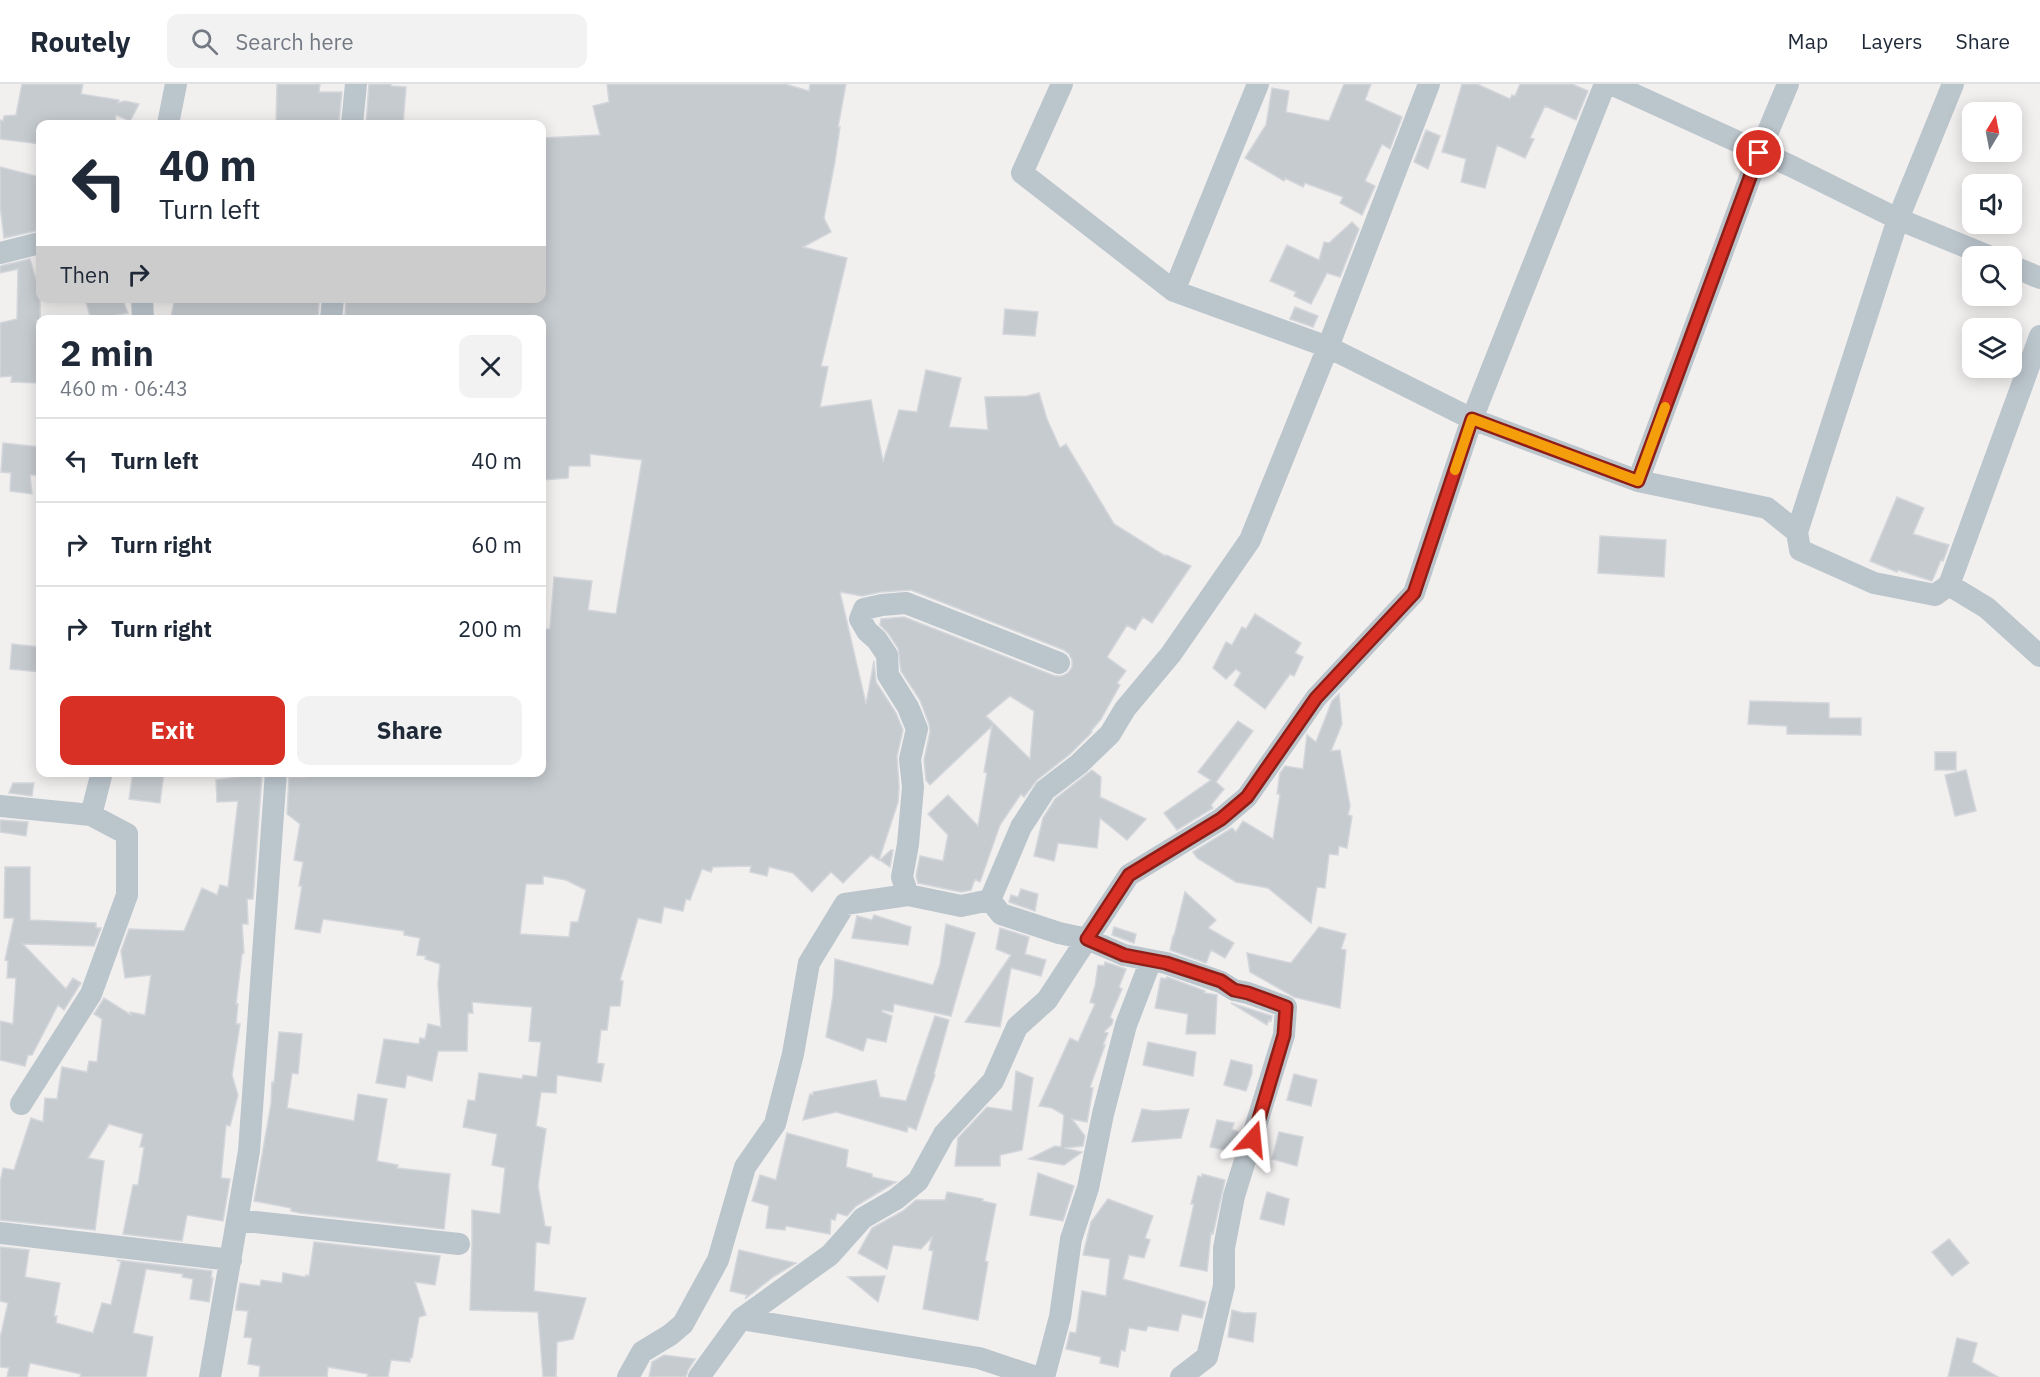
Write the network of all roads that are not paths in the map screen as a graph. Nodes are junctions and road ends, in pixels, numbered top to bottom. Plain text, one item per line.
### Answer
1 (176, 84) edge
2 (356, 84) edge
3 (1062, 84) edge
4 (1258, 84) edge
5 (1429, 84) edge
6 (1605, 84) edge
7 (1611, 84) edge
8 (1788, 84) edge
9 (1953, 84) edge
10 (169, 120) edge
11 (352, 120) edge
12 (1759, 153) junction
13 (1898, 219) junction
14 (36, 244) edge
15 (1964, 246) edge
16 (0, 253) edge
17 (2022, 270) edge
18 (2040, 278) edge
19 (1174, 291) junction
20 (2040, 336) edge
21 (1328, 346) junction
22 (1472, 419) junction
23 (1638, 481) junction
24 (1797, 532) junction
25 (1949, 585) junction
26 (2040, 656) edge
27 (1059, 663) dead end
28 (101, 777) edge
29 (276, 777) edge
30 (0, 806) edge
31 (91, 815) junction
32 (908, 895) junction
33 (990, 900) junction
34 (1087, 939) junction
35 (1151, 960) junction
36 (21, 1104) dead end
37 (237, 1220) junction
38 (0, 1233) edge
39 (459, 1244) dead end
40 (231, 1260) junction
41 (741, 1319) junction
42 (976, 1367) edge
43 (210, 1377) edge
44 (628, 1377) edge
45 (699, 1377) edge
46 (1036, 1377) edge
47 (1044, 1377) edge
48 (1181, 1377) edge

1 - 10 street
2 - 11 street
3 - 19 street
4 - 19 street
5 - 21 street
6 - 22 street
7 - 12 street
8 - 12 street
9 - 13 street
12 - 13 street
12 - 23 street
13 - 15 street
13 - 24 street
14 - 16 street
17 - 18 street
19 - 21 street
20 - 25 street
21 - 22 street
21 - 33 street
22 - 23 street
22 - 34 street
23 - 24 street
24 - 25 street
25 - 26 street
27 - 32 street
28 - 31 street
29 - 37 street
30 - 31 street
31 - 36 street
32 - 33 street
32 - 44 street
33 - 34 street
34 - 35 street
34 - 41 street
35 - 47 street
35 - 48 street
37 - 39 street
37 - 40 street
38 - 40 street
40 - 43 street
41 - 42 street
41 - 45 street
42 - 46 street

